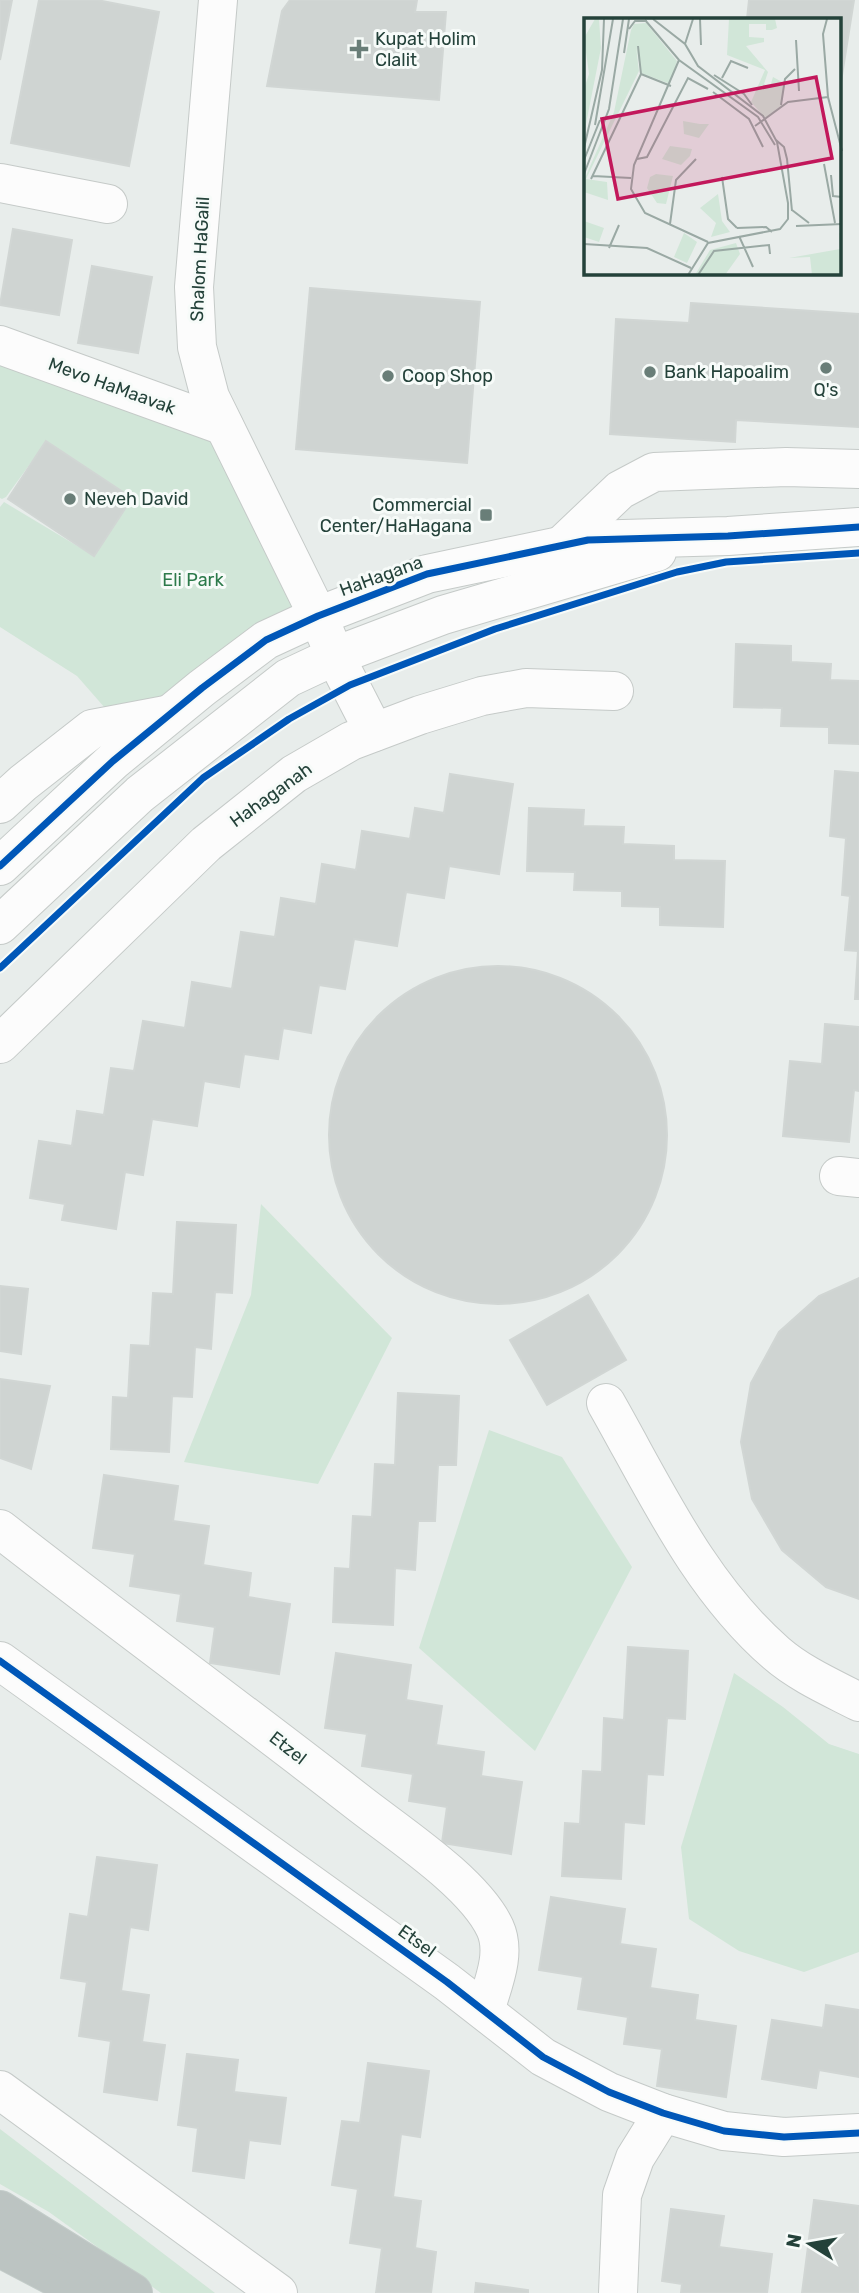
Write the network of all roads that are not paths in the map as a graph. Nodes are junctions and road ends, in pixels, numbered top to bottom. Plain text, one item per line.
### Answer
1 (218, 0) edge
2 (0, 183) edge
3 (108, 204) dead end
4 (0, 345) edge
5 (224, 426) junction
6 (859, 469) edge
7 (859, 527) edge
8 (728, 536) junction
9 (561, 546) junction
10 (318, 616) junction
11 (334, 656) junction
12 (614, 691) dead end
13 (172, 714) junction
14 (374, 733) junction
15 (0, 804) edge
16 (0, 866) edge
17 (0, 925) edge
18 (0, 1044) edge
19 (606, 1403) dead end
20 (0, 1529) edge
21 (0, 1661) edge
22 (859, 1702) edge
23 (485, 2011) junction
24 (0, 2090) edge
25 (663, 2113) junction
26 (859, 2133) edge
27 (0, 2210) edge
28 (0, 2248) edge
29 (86, 2293) edge
30 (133, 2293) edge
31 (278, 2293) edge
32 (618, 2293) edge

1 - 5 street, Shalom HaGalil
2 - 3 street
4 - 5 street, Mevo HaMaavak
5 - 10 street, Shalom HaGalil
6 - 9 street
7 - 8 street, HaHagana
8 - 9 street, HaHagana
8 - 11 street, HaHagana
9 - 10 street, HaHagana
10 - 11 street, Shalom HaGalil
10 - 13 street, HaHagana
11 - 14 street, Shalom HaGalil
11 - 17 street, HaHagana
12 - 14 street, Hahaganah
13 - 15 street
13 - 16 street, HaHagana
14 - 18 street, Hahaganah
19 - 22 street
20 - 23 street, Etzel
21 - 23 street, Etsel
23 - 25 street, Etsel
24 - 31 street
25 - 26 street, Etsel
25 - 32 street
27 - 30 highway
28 - 29 highway

